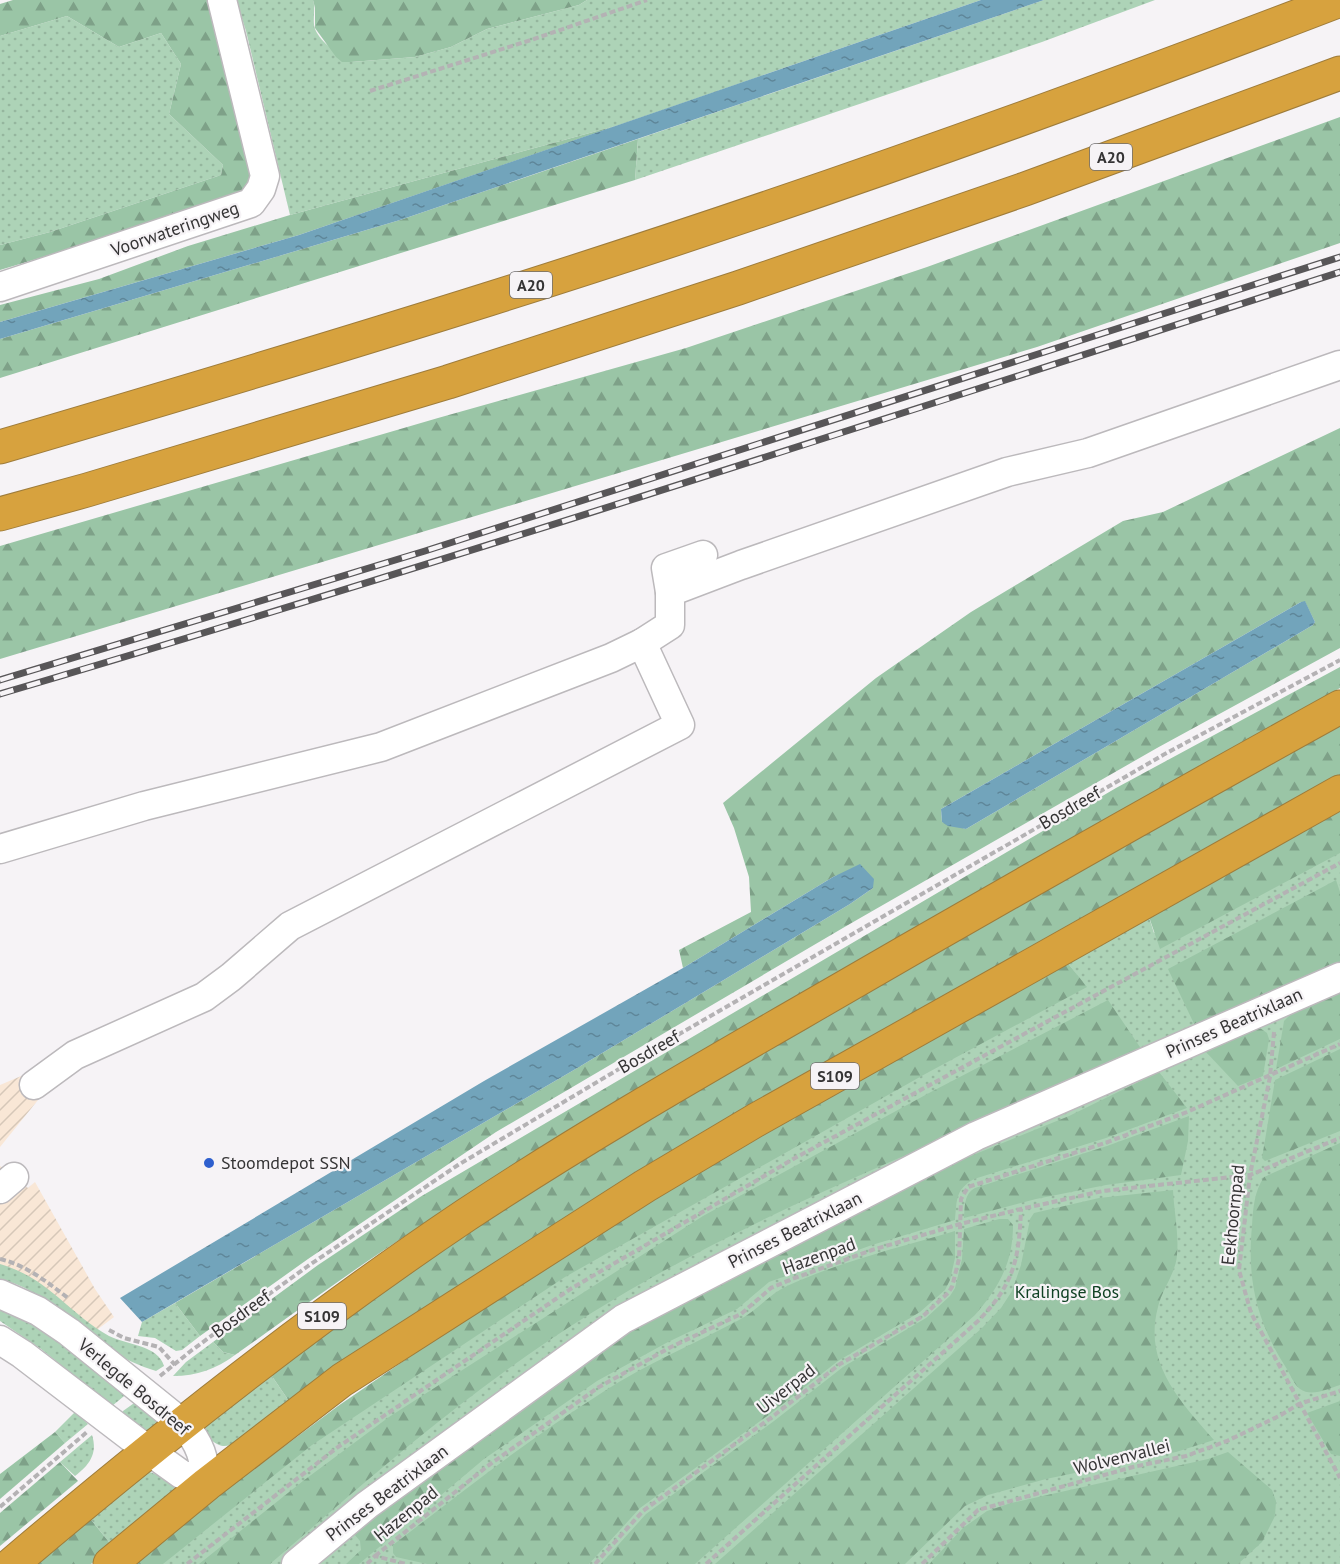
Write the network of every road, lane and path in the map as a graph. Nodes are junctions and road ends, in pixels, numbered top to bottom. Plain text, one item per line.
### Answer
1 (222, 0) edge
2 (647, 0) edge
3 (1340, 0) edge
4 (1340, 72) edge
5 (370, 91) dead end
6 (0, 287) edge
7 (1340, 365) edge
8 (0, 447) edge
9 (0, 514) edge
10 (703, 555) dead end
11 (670, 592) junction
12 (642, 643) junction
13 (1340, 660) edge
14 (1340, 707) edge
15 (1340, 792) edge
16 (0, 849) edge
17 (1340, 863) edge
18 (1340, 976) edge
19 (1276, 1005) junction
20 (1340, 1044) edge
21 (1270, 1077) junction
22 (34, 1086) dead end
23 (1340, 1138) edge
24 (1250, 1175) junction
25 (1021, 1209) junction
26 (960, 1224) junction
27 (0, 1259) edge
28 (0, 1294) edge
29 (72, 1301) dead end
30 (102, 1324) dead end
31 (0, 1340) edge
32 (175, 1365) junction
33 (143, 1390) junction
34 (1340, 1391) edge
35 (1299, 1404) junction
36 (104, 1419) junction
37 (183, 1424) junction
38 (149, 1451) junction
39 (1340, 1478) edge
40 (207, 1484) junction
41 (0, 1507) edge
42 (375, 1556) junction
43 (12, 1564) edge
44 (110, 1564) edge
45 (187, 1564) edge
46 (296, 1564) edge
47 (366, 1564) edge
48 (406, 1564) edge
49 (595, 1564) edge
50 (706, 1564) edge
51 (922, 1564) edge

1 - 6 street, Voorwateringweg
2 - 5 path
3 - 8 highway, A20
4 - 9 highway, A20
7 - 11 street
10 - 11 street
11 - 12 street
12 - 16 street
12 - 22 street
13 - 32 path, Bosdreef
14 - 37 highway, S109
15 - 40 highway, S109
17 - 45 path
18 - 19 street, Prinses Beatrixlaan
19 - 21 path, Eekhoornpad
19 - 46 street, Prinses Beatrixlaan
20 - 21 path, Uiverpad
21 - 24 path, Eekhoornpad
21 - 26 path, Uiverpad
23 - 24 path, Hazenpad
24 - 25 path, Hazenpad
24 - 35 path, Eekhoornpad
25 - 26 path, Hazenpad
25 - 50 path
26 - 42 path, Hazenpad
26 - 49 path, Uiverpad
27 - 29 path
28 - 33 street, Verlegde Bosdreef
30 - 32 path, Verlegde Bosdreef
31 - 36 street
32 - 33 path, Bosdreef
33 - 37 street, Verlegde Bosdreef
34 - 35 path, Wolvenvallei
35 - 39 path, Eekhoornpad
35 - 51 path, Wolvenvallei
36 - 38 street
36 - 41 path
37 - 38 highway, S109
37 - 40 street, Verlegde Bosdreef
38 - 40 street
38 - 43 highway, S109
40 - 44 highway, S109
42 - 47 path, Hazenpad
42 - 48 path

